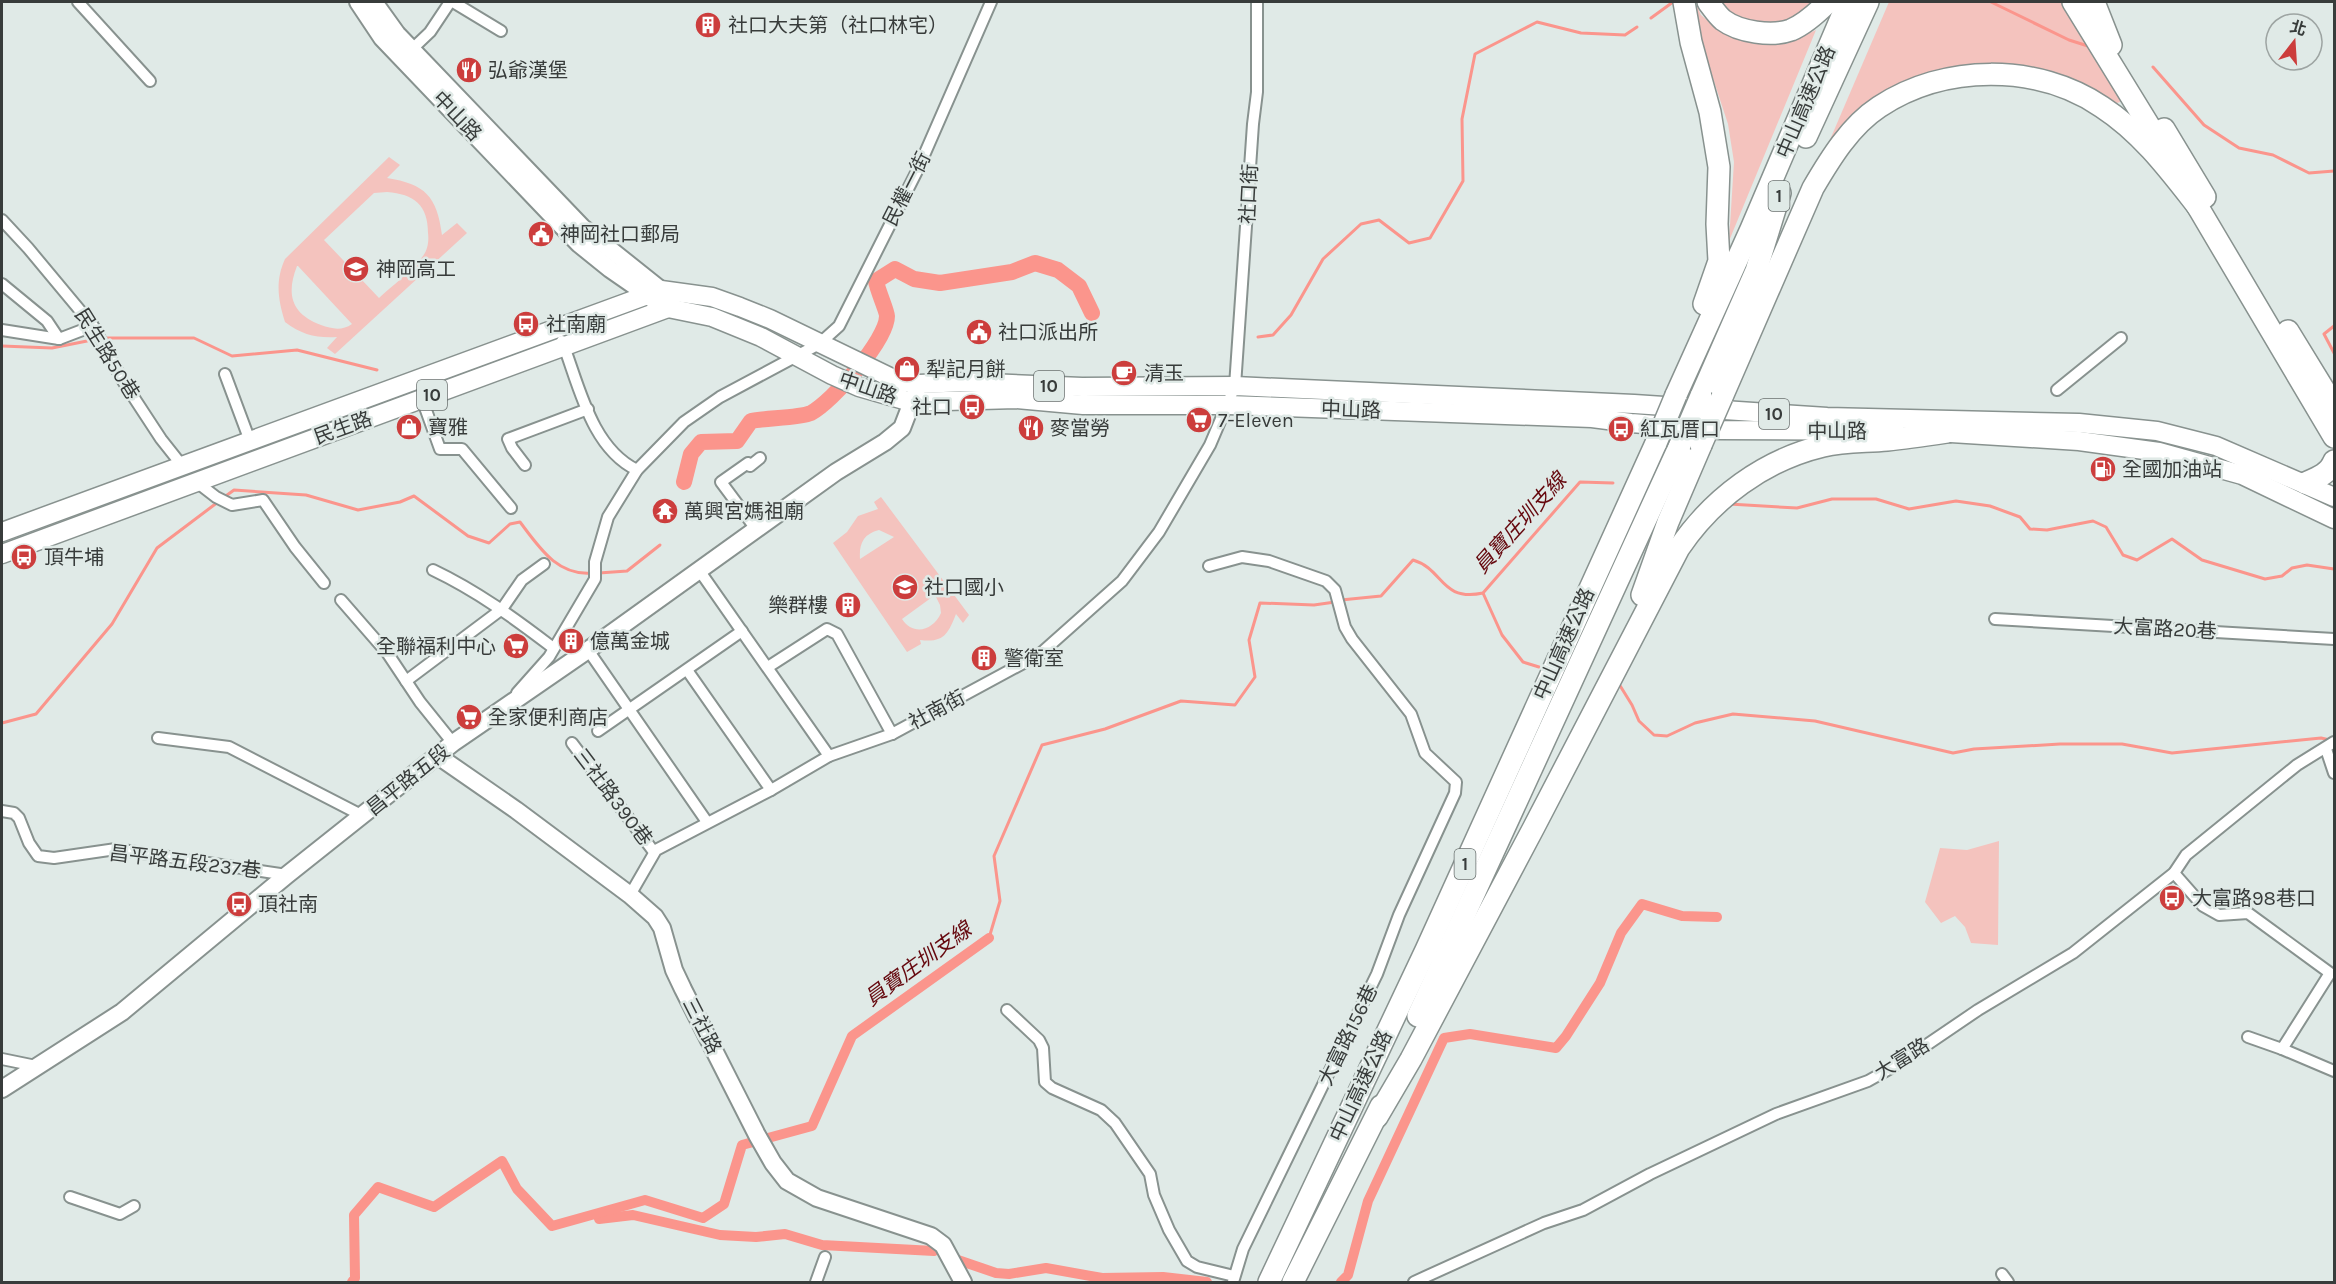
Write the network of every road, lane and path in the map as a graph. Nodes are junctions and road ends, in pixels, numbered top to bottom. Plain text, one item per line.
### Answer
1 (78, 2) edge
2 (358, 2) edge
3 (374, 2) edge
4 (452, 2) edge
5 (991, 2) edge
6 (1257, 2) edge
7 (1684, 2) edge
8 (1708, 2) edge
9 (1828, 2) edge
10 (1848, 2) edge
11 (1868, 2) edge
12 (2073, 2) edge
13 (2084, 2) edge
14 (2094, 2) edge
15 (501, 31) dead end
16 (2111, 45) junction
17 (408, 54) junction
18 (150, 81) dead end
19 (2199, 208) junction
20 (2, 220) edge
21 (2, 285) edge
22 (663, 296) junction
23 (93, 326) junction
24 (2, 330) edge
25 (561, 338) junction
26 (2121, 338) dead end
27 (59, 339) junction
28 (819, 344) junction
29 (797, 356) junction
30 (1691, 362) junction
31 (225, 374) dead end
32 (919, 384) junction
33 (1235, 386) junction
34 (2057, 390) dead end
35 (1712, 397) junction
36 (422, 399) junction
37 (912, 402) junction
38 (1228, 405) junction
39 (2334, 406) edge
40 (588, 409) junction
41 (1947, 432) junction
42 (2333, 434) edge
43 (250, 441) junction
44 (1691, 445) junction
45 (760, 458) dead end
46 (2334, 460) edge
47 (525, 465) dead end
48 (182, 466) junction
49 (637, 470) junction
50 (197, 482) junction
51 (2305, 483) junction
52 (2334, 497) edge
53 (511, 508) dead end
54 (2334, 519) edge
55 (756, 529) junction
56 (2, 532) edge
57 (2, 554) edge
58 (544, 564) dead end
59 (1209, 566) dead end
60 (433, 570) dead end
61 (699, 570) junction
62 (324, 583) dead end
63 (341, 600) dead end
64 (502, 609) junction
65 (1995, 619) dead end
66 (742, 631) junction
67 (2334, 639) edge
68 (552, 648) junction
69 (588, 650) junction
70 (768, 667) junction
71 (687, 670) junction
72 (406, 681) junction
73 (1604, 690) junction
74 (505, 707) junction
75 (630, 709) junction
76 (598, 731) dead end
77 (892, 734) junction
78 (158, 738) dead end
79 (453, 743) junction
80 (572, 743) dead end
81 (2330, 745) edge
82 (438, 756) junction
83 (829, 756) junction
84 (2334, 773) edge
85 (771, 790) junction
86 (2, 811) edge
87 (363, 816) junction
88 (707, 822) junction
89 (654, 852) junction
90 (2174, 873) junction
91 (287, 875) junction
92 (630, 896) junction
93 (1006, 1010) dead end
94 (2248, 1037) dead end
95 (2282, 1049) junction
96 (2, 1059) edge
97 (36, 1066) junction
98 (2334, 1071) edge
99 (2, 1089) edge
100 (1377, 1117) junction
101 (70, 1197) dead end
102 (134, 1206) dead end
103 (825, 1257) dead end
104 (1233, 1279) edge
105 (816, 1282) edge
106 (963, 1282) edge
107 (1269, 1282) edge
108 (1293, 1282) edge
109 (1413, 1282) edge

1 - 18 street
2 - 17 street, 中山路
3 - 17 street, 中山路
4 - 15 street
4 - 17 street
5 - 28 street, 民權一街
6 - 33 street, 社口街
7 - 30 highway
8 - 9 highway
10 - 30 highway, 中山高速公路 / 1
11 - 35 highway, 中山高速公路 / 1
12 - 19 highway
13 - 16 highway
14 - 16 highway
16 - 39 highway
17 - 22 street, 中山路
19 - 35 highway
19 - 42 highway
20 - 23 street, 民生路50巷
21 - 27 street
22 - 25 main road, 民生路 / 10
22 - 28 main road, 中山路 / 10
22 - 29 main road, 中山路 / 10
23 - 27 street
23 - 48 street, 民生路50巷
24 - 27 street
25 - 36 main road, 民生路 / 10
25 - 40 street
25 - 43 main road, 民生路 / 10
26 - 34 street
28 - 29 street, 民權一街
28 - 32 main road, 中山路 / 10
29 - 37 main road, 中山路 / 10
29 - 49 street, 民權一街
30 - 107 highway, 中山高速公路 / 1, bridge
31 - 43 street
32 - 33 main road, 中山路 / 10
32 - 37 street, 昌平路五段
33 - 38 street, 社南街
33 - 51 main road, 中山路 / 10
35 - 44 highway, 中山高速公路 / 1, bridge
36 - 50 main road, 民生路 / 10
36 - 53 street
37 - 38 main road, 中山路 / 10
37 - 55 street, 昌平路五段
38 - 41 main road, 中山路 / 10
38 - 77 street, 社南街
40 - 47 street
40 - 49 street
41 - 54 main road, 中山路 / 10
41 - 73 highway
42 - 46 highway
43 - 48 main road, 民生路 / 10
44 - 73 highway
44 - 100 highway, 中山高速公路 / 1
45 - 55 street
46 - 51 highway
48 - 50 street, 民生路50巷
48 - 56 main road, 民生路 / 10
49 - 68 street, 民權一街
50 - 57 main road, 民生路 / 10
50 - 62 street, 民生路50巷
51 - 52 main road, 中山路 / 10
55 - 61 street, 昌平路五段
58 - 64 street
59 - 104 street, 大富路156巷
60 - 64 street
61 - 66 street
61 - 69 street, 昌平路五段
63 - 72 street
64 - 68 street
64 - 72 street
65 - 67 street, 大富路20巷
66 - 70 street
66 - 71 street
68 - 74 street, 民權一街
69 - 74 street, 昌平路五段
69 - 75 street
70 - 77 street
70 - 83 street
71 - 75 street
71 - 85 street
72 - 79 street
73 - 100 highway
74 - 79 street, 昌平路五段
75 - 76 street
75 - 88 street
77 - 83 street, 社南街
78 - 87 street
79 - 82 street, 昌平路五段
80 - 89 street, 三社路390巷
81 - 84 street
81 - 90 street, 大富路
82 - 87 street, 昌平路五段
82 - 92 street, 三社路
83 - 85 street, 社南街
85 - 88 street, 社南街
86 - 91 street, 昌平路五段237巷
87 - 91 street, 昌平路五段
88 - 89 street, 社南街
89 - 92 street
90 - 95 street
90 - 109 street, 大富路
91 - 97 street, 昌平路五段
92 - 106 street, 三社路
93 - 104 street, 大富路156巷
94 - 95 street
95 - 98 street
96 - 97 street
97 - 99 street, 昌平路五段
100 - 108 highway, 中山高速公路 / 1
101 - 102 street
103 - 105 street

